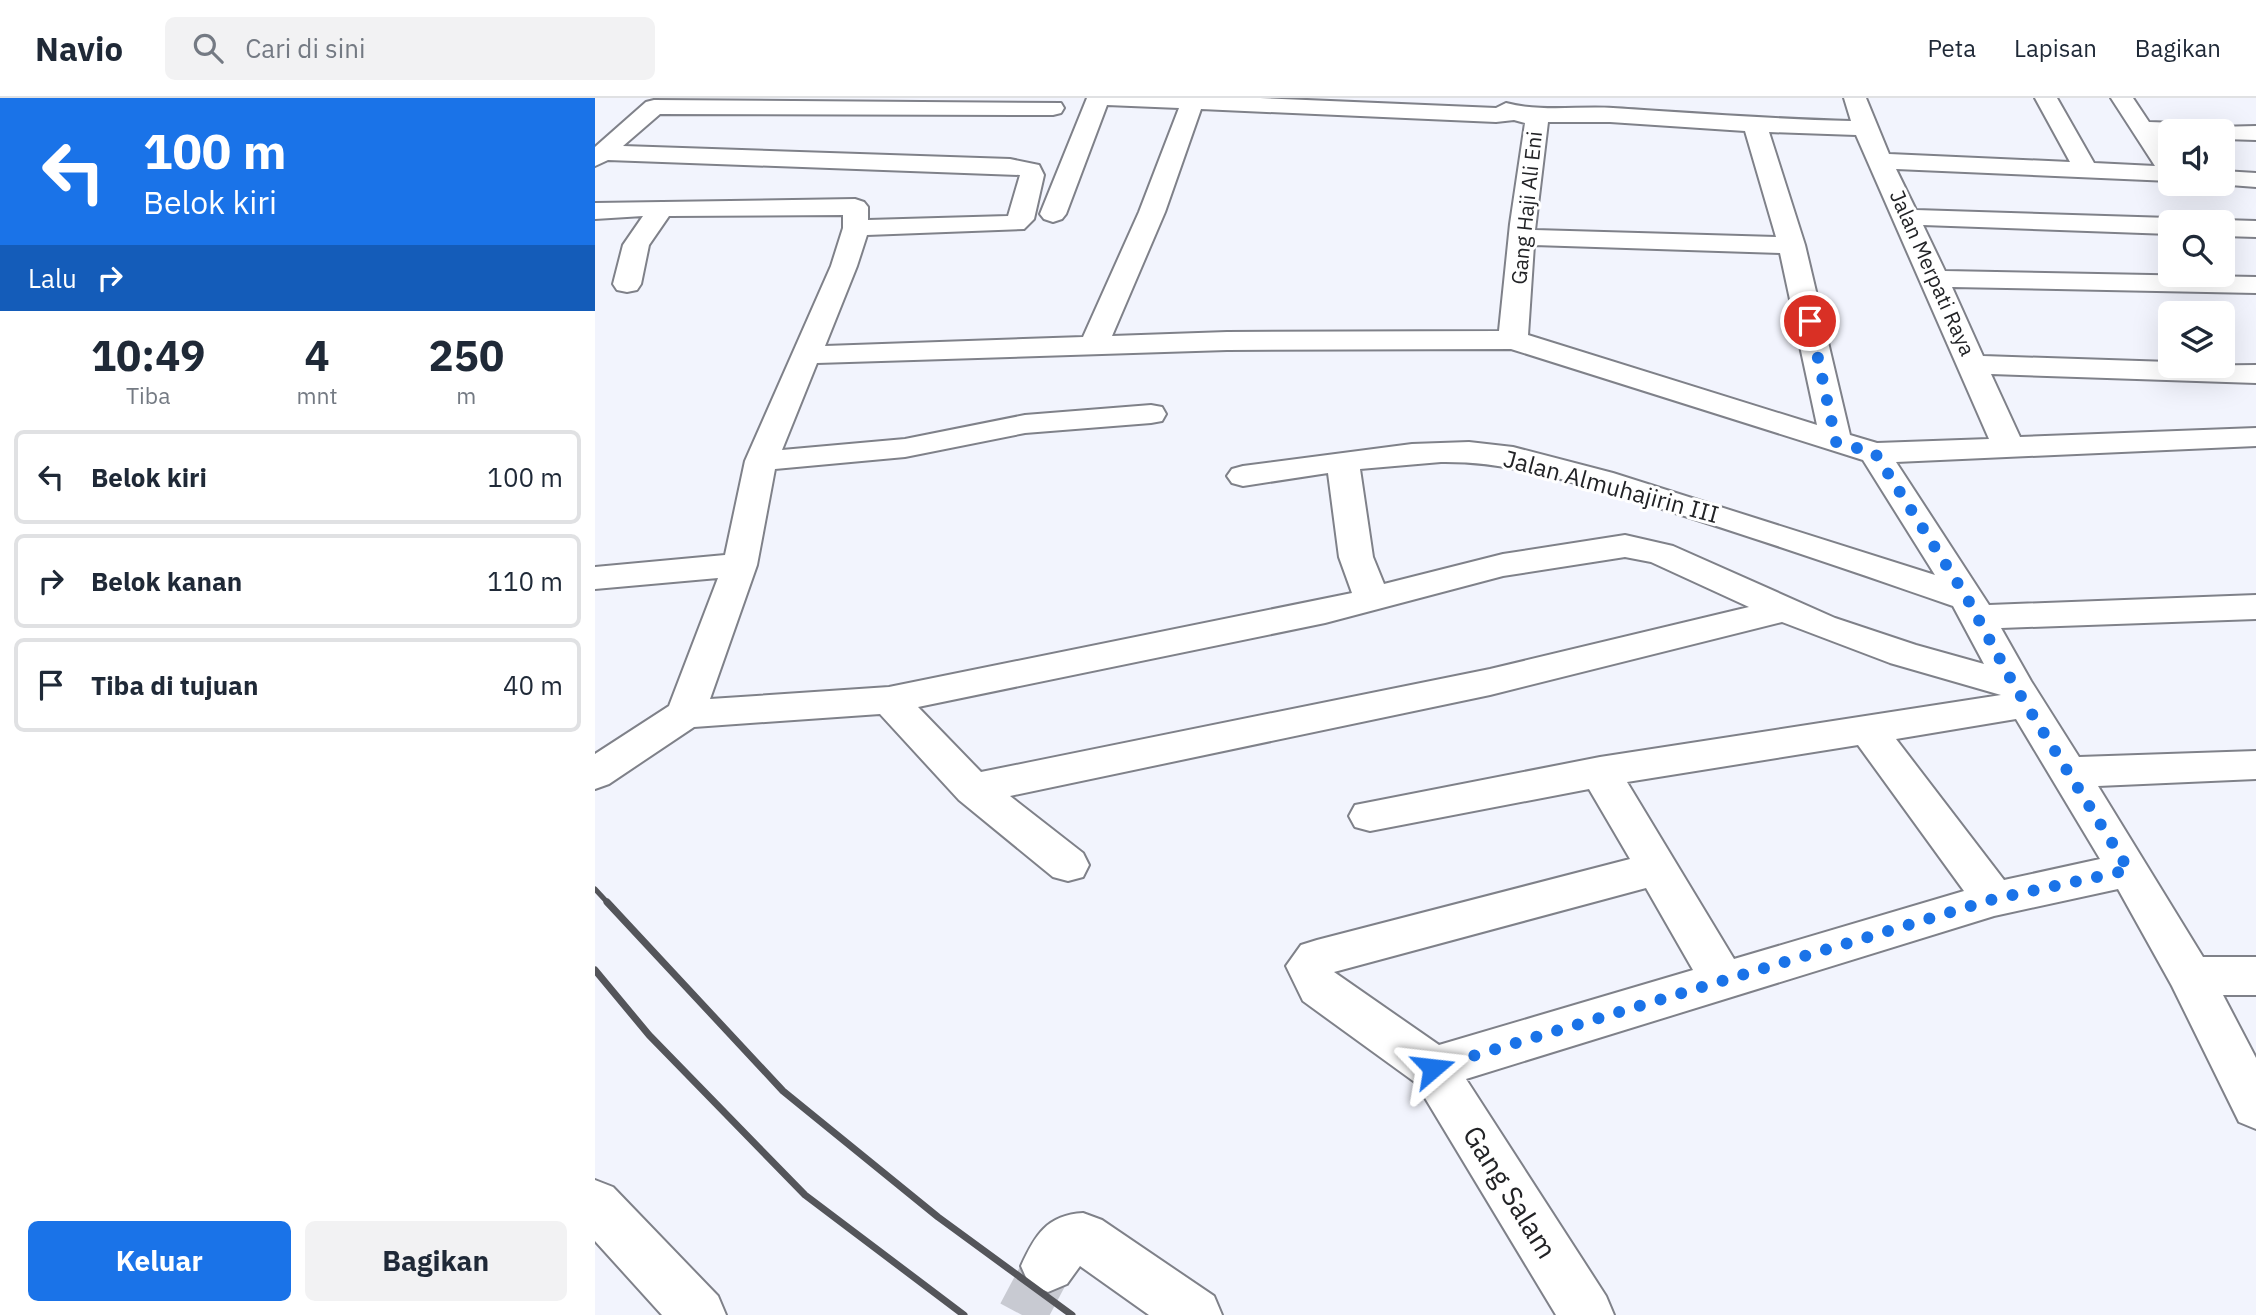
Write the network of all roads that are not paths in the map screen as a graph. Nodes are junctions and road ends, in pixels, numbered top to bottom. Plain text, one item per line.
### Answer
1 (1098, 98) edge
2 (1104, 98) edge
3 (1855, 98) edge
4 (2046, 98) edge
5 (2122, 98) edge
6 (1193, 100) edge
7 (658, 103) edge
8 (738, 103) edge
9 (1610, 106) edge
10 (1053, 108) dead end
11 (1513, 109) edge
12 (1755, 125) junction
13 (1865, 128) junction
14 (2143, 129) junction
15 (2158, 129) edge
16 (2235, 132) edge
17 (2256, 133) edge
18 (2158, 153) edge
19 (599, 156) edge
20 (1881, 161) junction
21 (2085, 168) junction
22 (2158, 172) edge
23 (2235, 179) edge
24 (2256, 180) edge
25 (662, 208) junction
26 (595, 211) edge
27 (1053, 215) dead end
28 (1907, 217) junction
29 (2158, 226) edge
30 (856, 228) junction
31 (2235, 228) edge
32 (2256, 229) edge
33 (1523, 237) junction
34 (1792, 245) junction
35 (1935, 279) junction
36 (627, 284) dead end
37 (2256, 285) edge
38 (1513, 340) junction
39 (1094, 345) junction
40 (805, 355) junction
41 (1973, 365) junction
42 (2256, 374) edge
43 (1151, 414) dead end
44 (2256, 437) edge
45 (1836, 442) junction
46 (2009, 449) junction
47 (1875, 453) junction
48 (761, 461) junction
49 (1343, 463) junction
50 (1243, 476) dead end
51 (740, 565) junction
52 (595, 578) edge
53 (1372, 599) junction
54 (2256, 607) edge
55 (1971, 608) junction
56 (1784, 610) junction
57 (2021, 695) junction
58 (889, 700) junction
59 (685, 714) junction
60 (1868, 730) junction
61 (2256, 765) edge
62 (1600, 772) junction
63 (2069, 772) junction
64 (595, 774) edge
65 (973, 789) junction
66 (1370, 816) dead end
67 (1067, 865) dead end
68 (1657, 869) junction
69 (2129, 870) junction
70 (1994, 899) junction
71 (2190, 976) junction
72 (2256, 976) edge
73 (1722, 979) junction
74 (1433, 1068) junction
75 (2256, 1107) edge
76 (595, 1204) edge
77 (1048, 1266) tunnel mouth
78 (699, 1315) edge
79 (1195, 1315) edge
80 (1587, 1315) edge

1 - 27 street
2 - 6 street
3 - 13 street, Jalan Merpati Raya
4 - 21 street
5 - 14 street
6 - 11 street
6 - 39 street
7 - 8 street
7 - 19 street
8 - 10 street
9 - 11 street
9 - 12 street
11 - 33 street, Gang Haji Ali Eni
12 - 13 street
12 - 34 street
13 - 20 street, Jalan Merpati Raya
14 - 15 street
14 - 18 street
16 - 17 street
19 - 30 street
20 - 21 street
20 - 28 street, Jalan Merpati Raya
21 - 22 street
23 - 24 street
25 - 26 street
25 - 30 street
25 - 36 street
28 - 29 street
28 - 35 street, Jalan Merpati Raya
30 - 40 street
31 - 32 street
33 - 34 street
33 - 38 street, Gang Haji Ali Eni
34 - 45 street
35 - 37 street
35 - 41 street, Jalan Merpati Raya
38 - 39 street
38 - 45 street
39 - 40 street
40 - 48 street
41 - 42 street
41 - 46 street, Jalan Merpati Raya
43 - 48 street
44 - 46 street
45 - 47 street
46 - 47 street
47 - 55 street
48 - 51 street
49 - 50 street, Jalan Almuhajirin III
49 - 53 street
49 - 55 street, Jalan Almuhajirin III
51 - 52 street
51 - 59 street
53 - 56 street
53 - 58 street
54 - 55 street
55 - 57 street
56 - 57 street
56 - 65 street
57 - 60 street
57 - 63 street
58 - 59 street
58 - 65 street
59 - 64 street
60 - 62 street
60 - 70 street
61 - 63 street
62 - 66 street
62 - 68 street
63 - 69 street
65 - 67 street
68 - 73 street
68 - 74 street
69 - 70 street
69 - 71 street
70 - 73 street
71 - 72 street
71 - 75 street
73 - 74 street
74 - 80 street, Gang Salam
76 - 78 street
77 - 79 street

